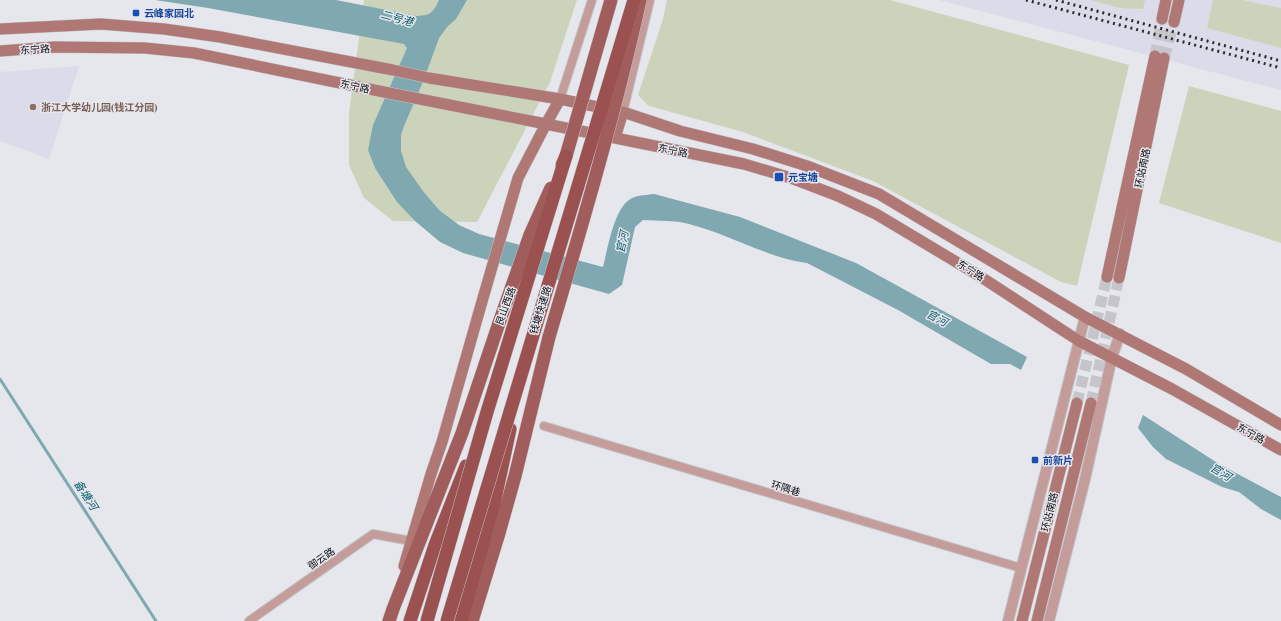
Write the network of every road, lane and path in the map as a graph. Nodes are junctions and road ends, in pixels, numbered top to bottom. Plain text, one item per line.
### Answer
1 (592, 0) edge
2 (611, 0) edge
3 (634, 0) edge
4 (640, 0) edge
5 (650, 0) edge
6 (1166, 0) edge
7 (1179, 0) edge
8 (1162, 19) tunnel mouth
9 (1174, 22) tunnel mouth
10 (0, 29) edge
11 (0, 51) edge
12 (560, 99) junction
13 (623, 112) junction
14 (546, 124) junction
15 (615, 138) junction
16 (566, 156) junction
17 (1107, 277) tunnel mouth
18 (1119, 278) tunnel mouth
19 (1085, 317) junction
20 (1120, 334) junction
21 (1079, 341) junction
22 (528, 349) junction
23 (1112, 357) junction
24 (1076, 403) tunnel mouth
25 (1091, 403) tunnel mouth
26 (487, 412) junction
27 (1281, 425) edge
28 (544, 426) dead end
29 (1281, 450) edge
30 (411, 541) junction
31 (1021, 568) junction
32 (391, 615) edge
33 (249, 621) edge
34 (410, 621) edge
35 (427, 621) edge
36 (447, 621) edge
37 (461, 621) edge
38 (472, 621) edge
39 (1008, 621) edge
40 (1022, 621) edge
41 (1036, 621) edge
42 (1049, 621) edge

1 - 12 street, 艮山西路
2 - 16 main road, 艮山西路, bridge
3 - 22 highway, 钱塘快速路, bridge
4 - 38 main road, bridge
5 - 13 street
6 - 8 main road
7 - 9 main road
10 - 12 main road, 东宁路
11 - 14 main road, 东宁路
12 - 13 main road, 东宁路
12 - 14 main road, 艮山西路
13 - 15 main road
13 - 19 main road, 东宁路
14 - 15 main road, 东宁路
14 - 30 main road, 艮山西路
15 - 21 main road, 东宁路
16 - 26 highway, 钱塘快速路, bridge
16 - 32 main road, 艮山西路, bridge
17 - 18 main road, 环站南路
19 - 20 main road, 东宁路
19 - 21 street
20 - 23 street
20 - 27 main road, 东宁路
21 - 23 main road, 东宁路
21 - 31 street
22 - 36 highway, 钱塘快速路, bridge
22 - 37 highway, bridge
23 - 29 main road, 东宁路
23 - 42 street
24 - 40 main road, 环站南路
25 - 41 main road, 环站南路
26 - 34 highway, bridge
26 - 35 highway, 钱塘快速路, bridge
28 - 31 street, 环隅巷
30 - 32 main road, 艮山西路
30 - 33 street, 御云路
31 - 39 street

